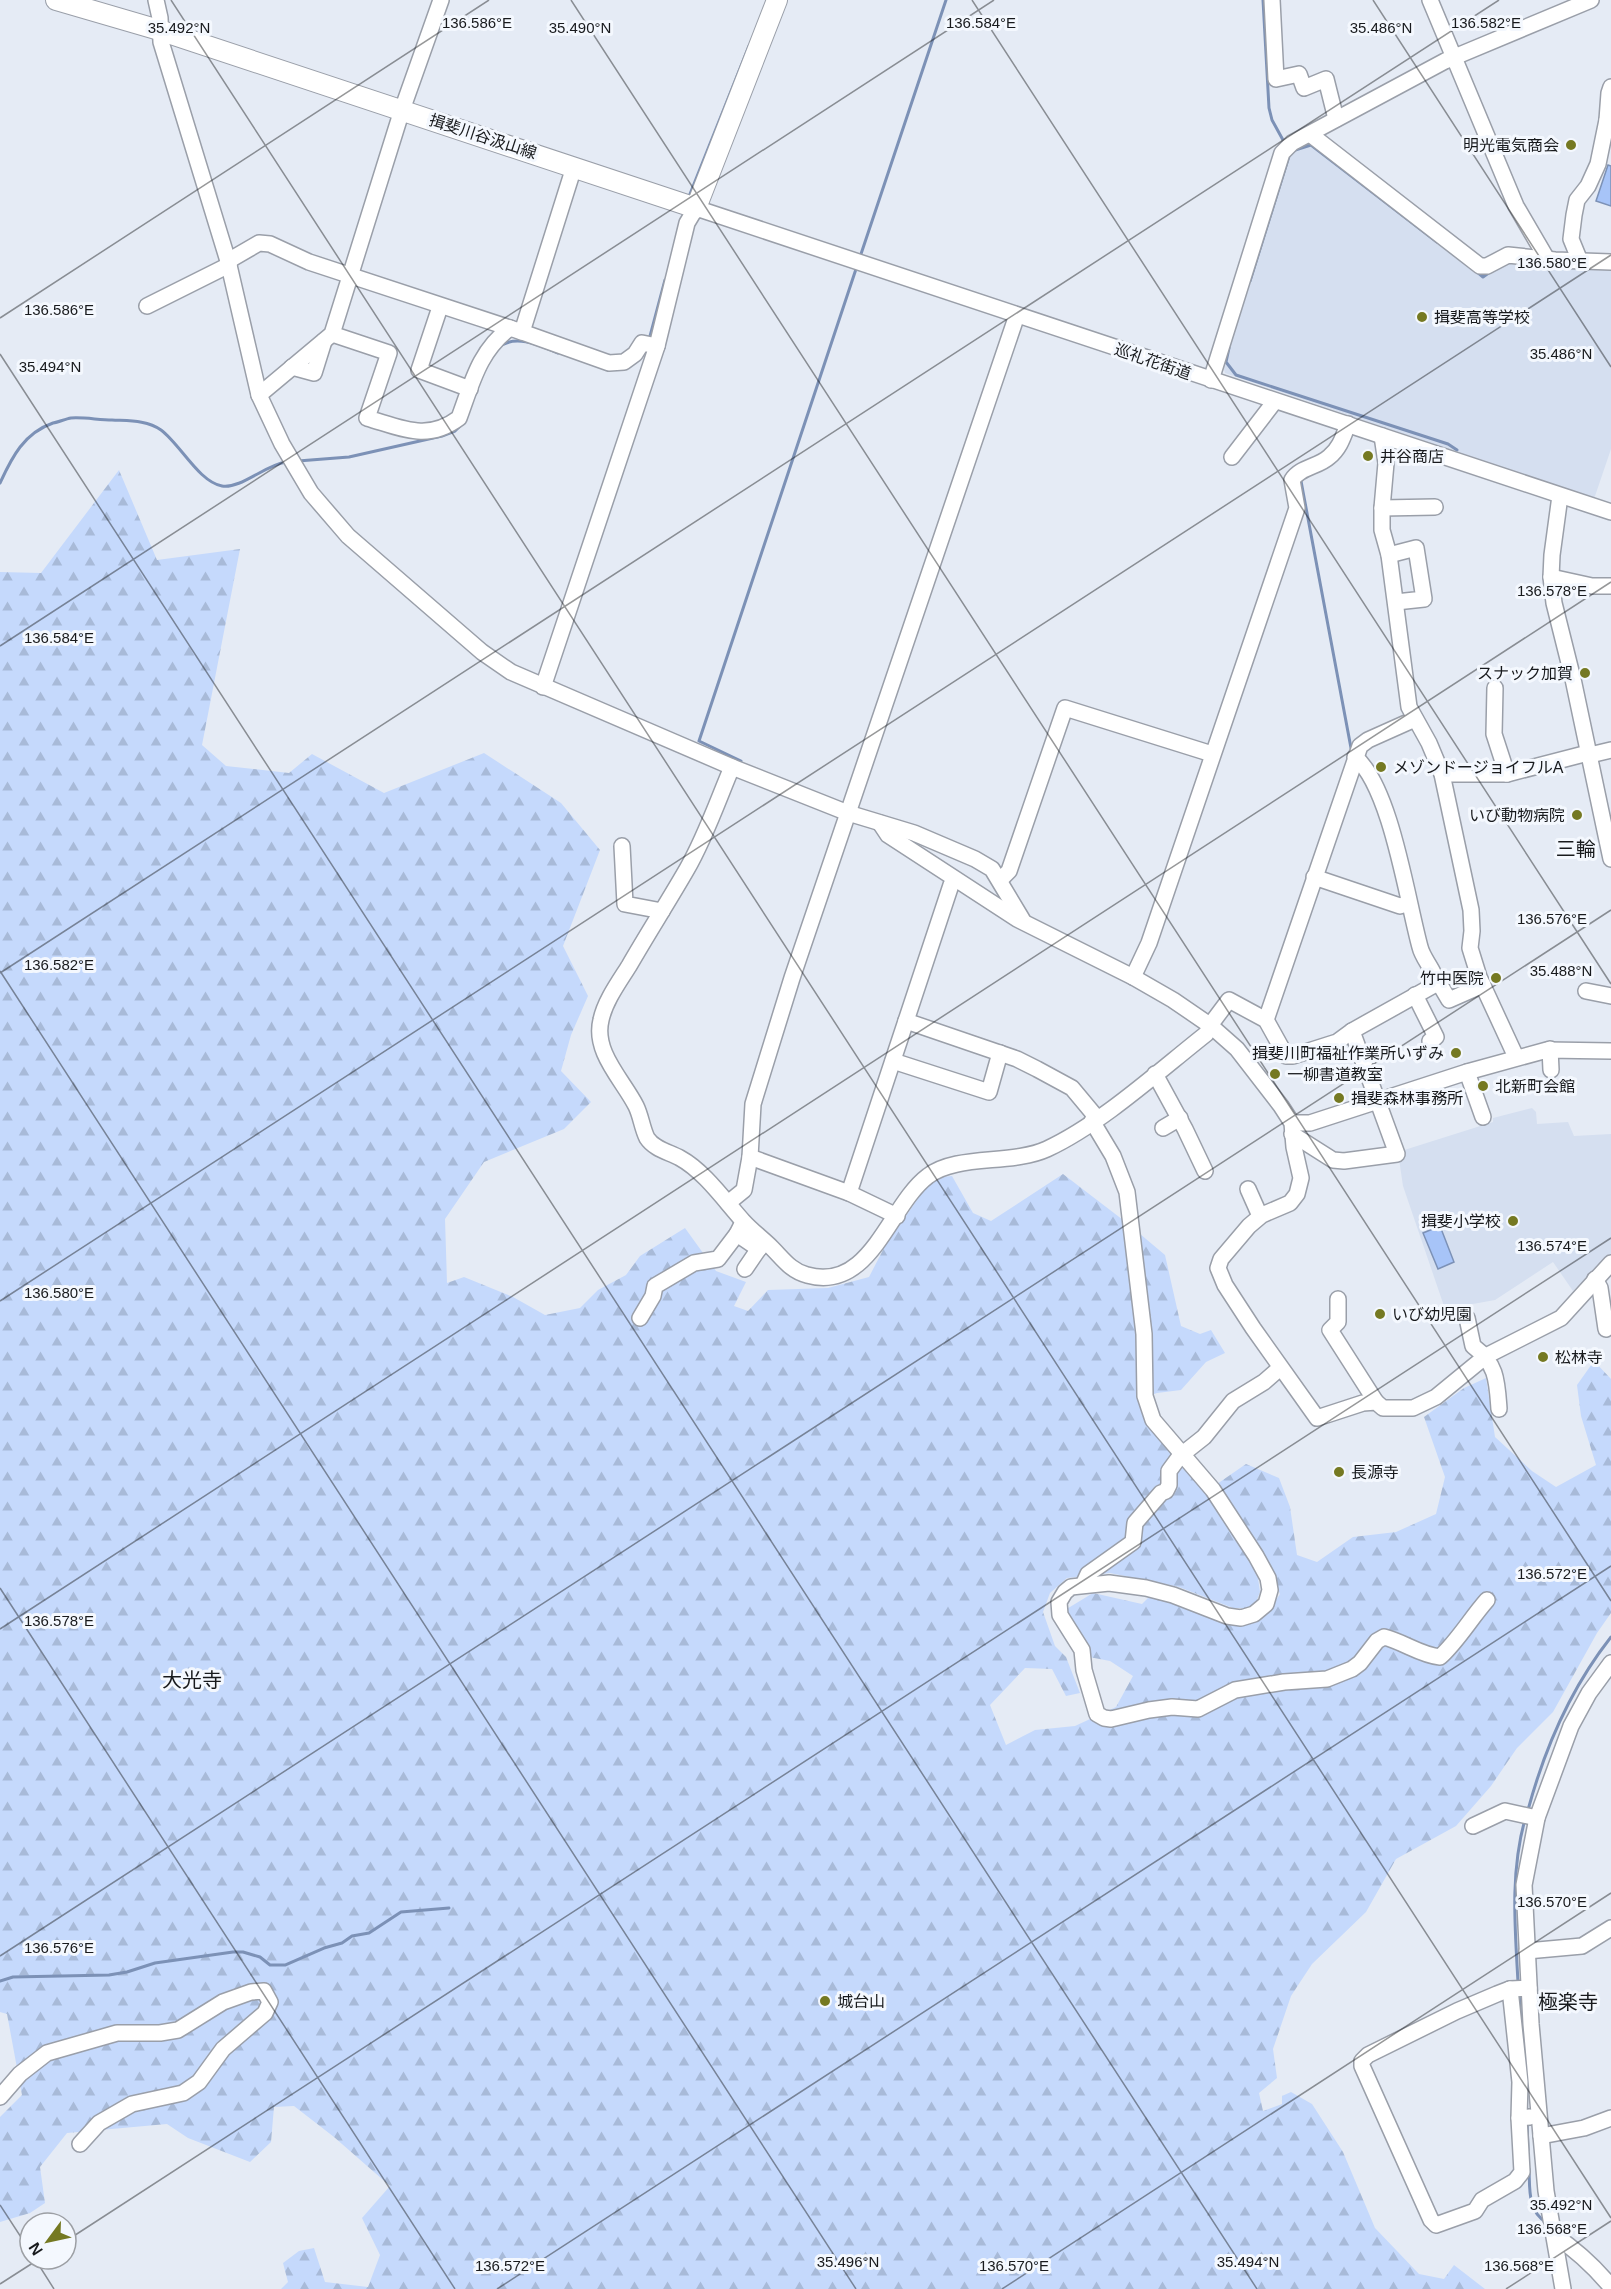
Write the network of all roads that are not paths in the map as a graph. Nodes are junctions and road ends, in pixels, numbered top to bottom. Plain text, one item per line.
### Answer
1 (56, 0) edge
2 (156, 0) edge
3 (441, 0) edge
4 (777, 0) edge
5 (1272, 0) edge
6 (1430, 0) edge
7 (1591, 0) edge
8 (159, 30) junction
9 (1454, 57) junction
10 (1611, 87) edge
11 (402, 110) junction
12 (1336, 118) junction
13 (1609, 121) edge
14 (1310, 134) junction
15 (574, 167) junction
16 (696, 208) junction
17 (1547, 259) junction
18 (1580, 261) junction
19 (1611, 262) edge
20 (228, 263) junction
21 (350, 276) junction
22 (147, 306) dead end
23 (440, 306) junction
24 (1017, 315) junction
25 (516, 330) junction
26 (328, 338) junction
27 (657, 346) junction
28 (1211, 380) junction
29 (470, 389) junction
30 (259, 395) junction
31 (1275, 401) junction
32 (1348, 424) junction
33 (1382, 436) junction
34 (1232, 457) dead end
35 (1560, 496) junction
36 (1435, 507) dead end
37 (1382, 508) junction
38 (1611, 512) edge
39 (1389, 555) junction
40 (1551, 577) junction
41 (1611, 586) edge
42 (1396, 602) junction
43 (543, 687) junction
44 (1495, 688) dead end
45 (1415, 719) junction
46 (1611, 750) edge
47 (1212, 754) junction
48 (1590, 755) junction
49 (1355, 757) junction
50 (732, 767) junction
51 (1442, 774) junction
52 (1507, 774) junction
53 (1605, 798) edge
54 (848, 813) junction
55 (880, 822) junction
56 (622, 846) dead end
57 (1610, 851) edge
58 (1314, 877) junction
59 (954, 879) junction
60 (1001, 879) dead end
61 (1409, 903) junction
62 (662, 911) junction
63 (1022, 920) junction
64 (1133, 977) junction
65 (1436, 978) junction
66 (1483, 985) junction
67 (1586, 991) dead end
68 (1415, 995) junction
69 (1611, 996) edge
70 (1266, 1020) junction
71 (906, 1021) junction
72 (1211, 1026) junction
73 (1352, 1031) junction
74 (1430, 1041) dead end
75 (1550, 1049) junction
76 (1611, 1051) edge
77 (1000, 1053) junction
78 (1516, 1057) junction
79 (892, 1060) junction
80 (1551, 1070) dead end
81 (1467, 1072) junction
82 (1155, 1074) junction
83 (1378, 1101) junction
84 (1483, 1117) dead end
85 (1180, 1118) junction
86 (1095, 1119) junction
87 (1163, 1128) dead end
88 (1292, 1129) junction
89 (750, 1157) junction
90 (1205, 1171) dead end
91 (1248, 1189) dead end
92 (849, 1193) junction
93 (728, 1203) junction
94 (897, 1216) junction
95 (1260, 1216) junction
96 (741, 1228) junction
97 (763, 1246) junction
98 (1611, 1263) edge
99 (745, 1269) dead end
100 (1595, 1279) junction
101 (1338, 1299) dead end
102 (640, 1318) dead end
103 (1467, 1318) dead end
104 (1606, 1329) dead end
105 (1486, 1356) junction
106 (1280, 1368) junction
107 (1376, 1402) junction
108 (1499, 1409) dead end
109 (1184, 1454) junction
110 (1083, 1585) junction
111 (1487, 1600) dead end
112 (1611, 1663) edge
113 (1537, 1818) junction
114 (1473, 1826) dead end
115 (1611, 1928) edge
116 (1527, 1951) junction
117 (1529, 1988) junction
118 (1510, 1989) junction
119 (0, 2097) edge
120 (1539, 2117) junction
121 (1519, 2118) junction
122 (1611, 2118) edge
123 (1541, 2136) junction
124 (80, 2144) dead end
125 (1554, 2235) junction
126 (1611, 2287) edge
127 (1563, 2289) edge

1 - 8 main road, 揖斐川谷汲山線
2 - 8 street
3 - 11 street
4 - 16 main road
5 - 12 street
6 - 9 street
7 - 9 street
8 - 11 main road, 揖斐川谷汲山線
8 - 20 street
9 - 12 street
9 - 17 street
10 - 13 street
11 - 15 main road, 揖斐川谷汲山線
11 - 21 street
12 - 14 street
13 - 18 street
14 - 17 street
14 - 28 street
15 - 16 main road, 揖斐川谷汲山線
15 - 25 street
16 - 24 street, 巡礼花街道
16 - 27 street
17 - 18 street
18 - 19 street
20 - 21 street
20 - 22 street
20 - 30 street
21 - 23 street
21 - 26 street
23 - 25 street
23 - 29 street
24 - 28 street, 巡礼花街道
24 - 54 street
25 - 27 street
25 - 29 street
26 - 29 street
26 - 30 street
27 - 43 street
28 - 31 street, 巡礼花街道
30 - 43 street
31 - 32 street, 巡礼花街道
31 - 34 street
32 - 33 street, 巡礼花街道
32 - 47 street
33 - 35 street, 巡礼花街道
33 - 37 street
35 - 38 street, 巡礼花街道
35 - 40 street
36 - 37 street
37 - 39 street
39 - 42 street
39 - 42 street
40 - 41 street
40 - 48 street
42 - 45 street
43 - 50 street
44 - 52 street
45 - 49 street
45 - 51 street
46 - 48 street
47 - 60 street
47 - 64 street
48 - 52 street
48 - 53 street
49 - 58 street
49 - 61 street
50 - 54 street
50 - 62 street
51 - 52 street
51 - 66 street
53 - 57 street
54 - 55 street
54 - 89 street
55 - 59 street
55 - 63 street
56 - 62 street
58 - 61 street
58 - 70 street
59 - 63 street
59 - 71 street
61 - 65 street
62 - 93 street
63 - 64 street
64 - 72 street
65 - 66 street
65 - 68 street
66 - 78 street
67 - 69 street
68 - 73 street
68 - 74 street
70 - 72 street
70 - 73 street
71 - 77 street
71 - 79 street
72 - 82 street
72 - 88 street
73 - 83 street
75 - 76 street
75 - 78 street
75 - 80 street
77 - 79 street
77 - 86 street
78 - 81 street
79 - 92 street
81 - 83 street
81 - 84 street
82 - 85 street
82 - 86 street
83 - 88 street
83 - 88 street
85 - 87 street
85 - 90 street
86 - 94 street
86 - 109 street
88 - 95 street
89 - 92 street
89 - 93 street
91 - 95 street
92 - 94 street
93 - 96 street
94 - 97 street
95 - 106 street
96 - 97 street
96 - 102 street
97 - 99 street
98 - 100 street
100 - 104 street
100 - 105 street
101 - 107 street
103 - 105 street
105 - 107 street
105 - 108 street
106 - 107 street
106 - 109 street
109 - 110 street
109 - 110 street
110 - 111 street
112 - 113 street
113 - 114 street
113 - 116 street
115 - 116 street
116 - 117 street
117 - 118 street
117 - 120 street
118 - 121 street
118 - 121 street
119 - 124 street
120 - 121 street
120 - 123 street
122 - 123 street
123 - 125 street
125 - 126 street
125 - 127 street

